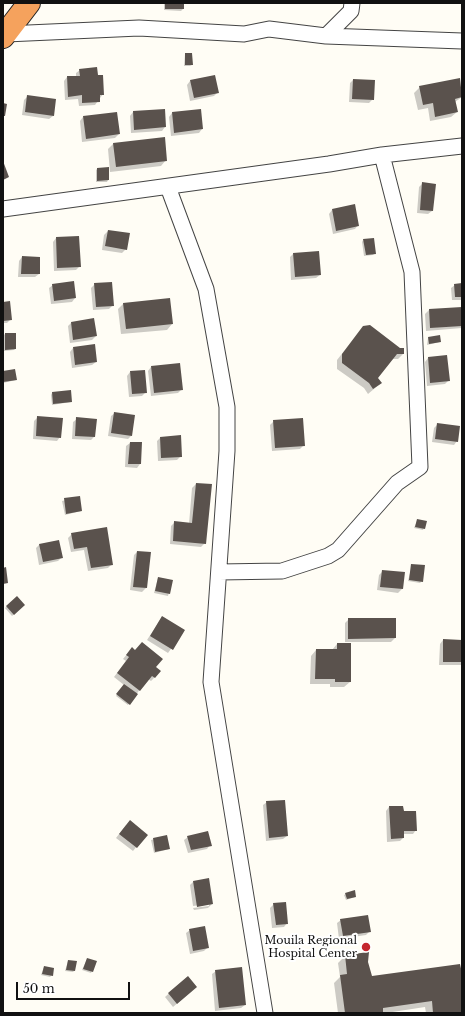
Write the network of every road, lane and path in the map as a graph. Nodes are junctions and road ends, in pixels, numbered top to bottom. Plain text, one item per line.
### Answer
1 (29, 3) edge
2 (352, 3) edge
3 (5, 35) edge
4 (326, 36) junction
5 (462, 41) edge
6 (462, 146) edge
7 (382, 155) junction
8 (168, 187) junction
9 (3, 209) edge
10 (219, 572) junction
11 (265, 1013) edge

1 - 3 highway
2 - 4 street
3 - 4 street
4 - 5 street
6 - 7 street
7 - 8 street
7 - 10 street
8 - 9 street
8 - 10 street
10 - 11 street

